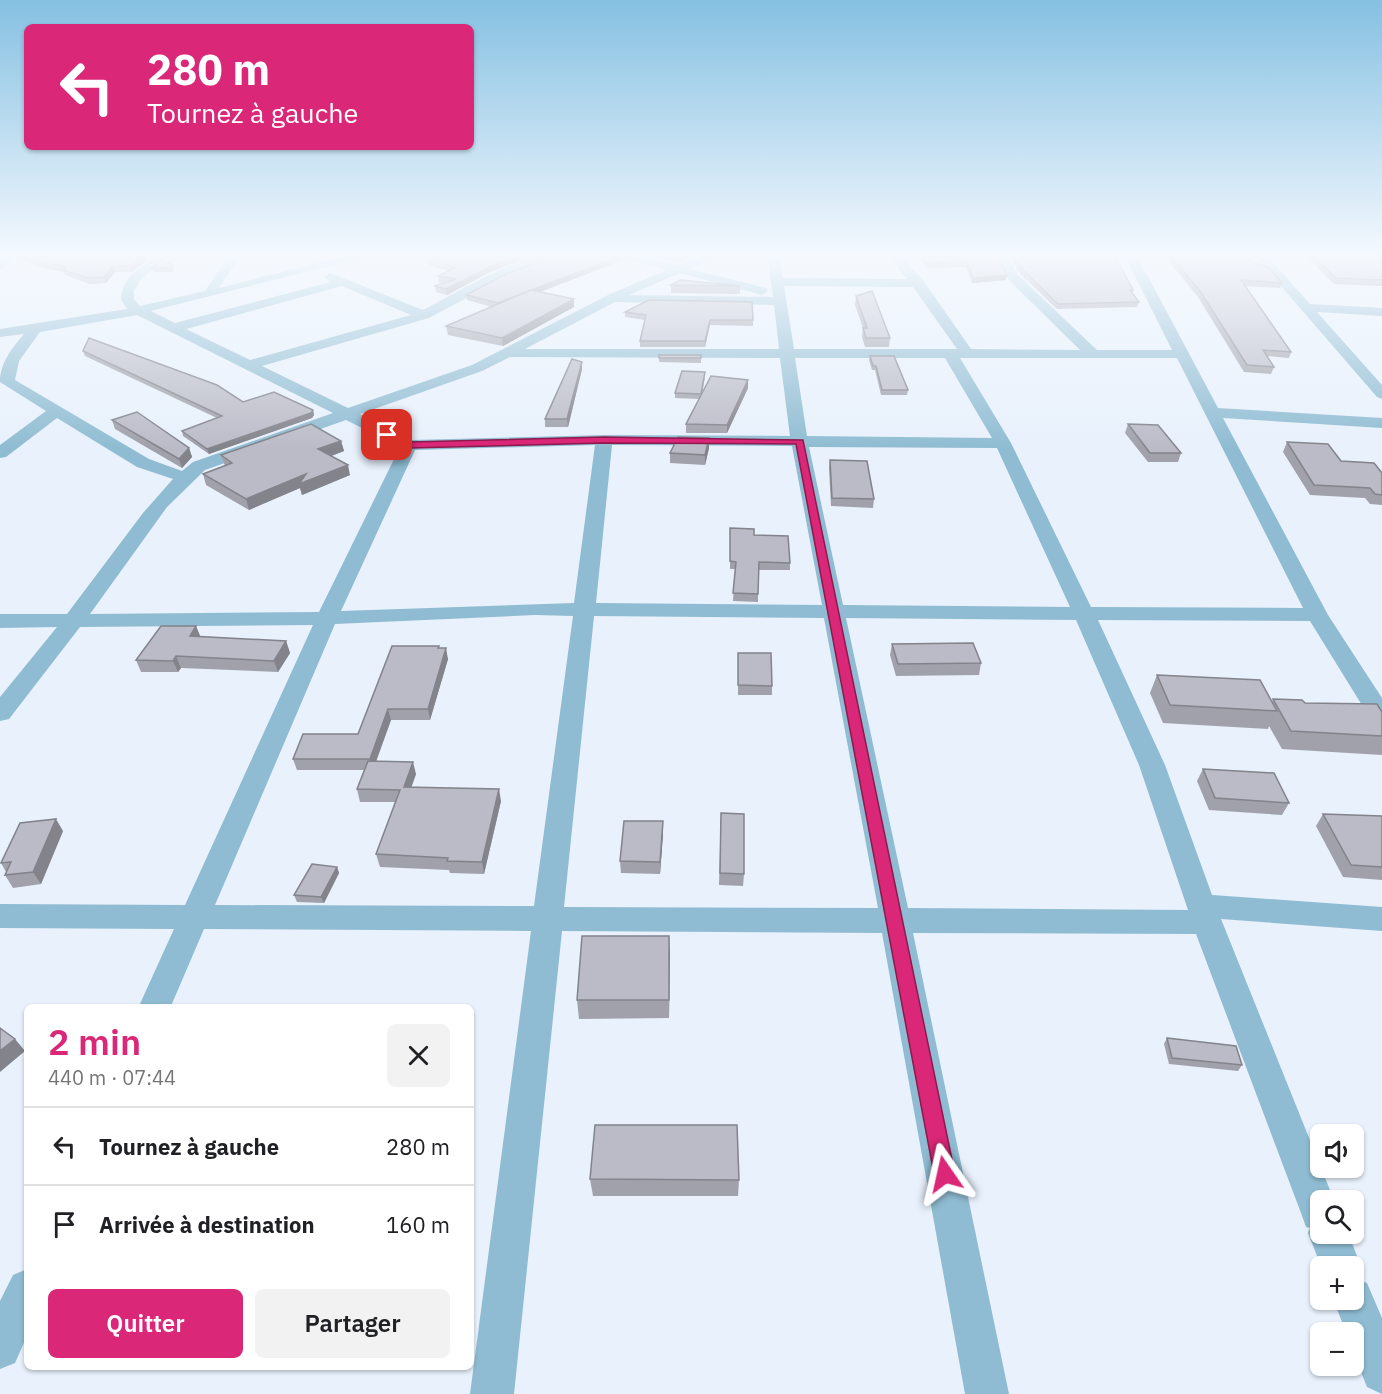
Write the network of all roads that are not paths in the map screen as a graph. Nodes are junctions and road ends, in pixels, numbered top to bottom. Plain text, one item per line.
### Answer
1 (87, 319) edge
2 (157, 319) edge
3 (206, 319) edge
4 (410, 319) edge
5 (570, 319) edge
6 (782, 319) edge
7 (939, 319) edge
8 (1057, 319) edge
9 (1164, 319) edge
10 (1317, 319) edge
11 (173, 328) junction
12 (35, 329) junction
13 (0, 333) edge
14 (506, 353) junction
15 (787, 354) junction
16 (958, 354) junction
17 (1093, 354) junction
18 (1182, 354) junction
19 (250, 365) junction
20 (1382, 394) edge
21 (55, 412) junction
22 (1210, 412) junction
23 (345, 415) junction
24 (1382, 423) edge
25 (604, 440) junction
26 (800, 442) junction
27 (1003, 443) junction
28 (409, 445) junction
29 (0, 453) edge
30 (184, 477) junction
31 (584, 609) junction
32 (833, 611) junction
33 (1084, 614) junction
34 (1317, 615) junction
35 (327, 618) junction
36 (75, 619) junction
37 (0, 621) edge
38 (0, 713) edge
39 (1382, 717) edge
40 (1204, 914) junction
41 (0, 916) edge
42 (195, 916) junction
43 (548, 918) junction
44 (1382, 919) edge
45 (896, 920) junction
46 (156, 1004) edge
47 (1311, 1190) edge
48 (24, 1295) edge
49 (1358, 1310) edge
50 (0, 1348) edge
51 (1382, 1372) edge
52 (492, 1394) edge
53 (987, 1394) edge

1 - 12 street
2 - 11 street
3 - 11 street
4 - 19 street
5 - 14 street
6 - 15 street
7 - 16 street
8 - 17 street
9 - 18 street
10 - 20 street
11 - 19 street
12 - 13 street
12 - 21 street
14 - 15 street
14 - 23 street
15 - 16 street
15 - 26 street
16 - 17 street
16 - 27 street
17 - 18 street
18 - 22 street
19 - 23 street
21 - 29 street
21 - 30 street
22 - 24 street
22 - 34 street
23 - 28 street
23 - 30 street
25 - 26 street
25 - 28 street
25 - 31 street
26 - 27 street
26 - 32 street
27 - 33 street
28 - 35 street
30 - 36 street
31 - 32 street
31 - 35 street
31 - 43 street
32 - 33 street
32 - 45 street
33 - 34 street
33 - 40 street
34 - 39 street
35 - 36 street
35 - 42 street
36 - 37 street
36 - 38 street
40 - 44 street
40 - 45 street
40 - 47 street
41 - 42 street
42 - 43 street
42 - 46 street
43 - 45 street
43 - 52 street
45 - 53 street
48 - 50 street
49 - 51 street

